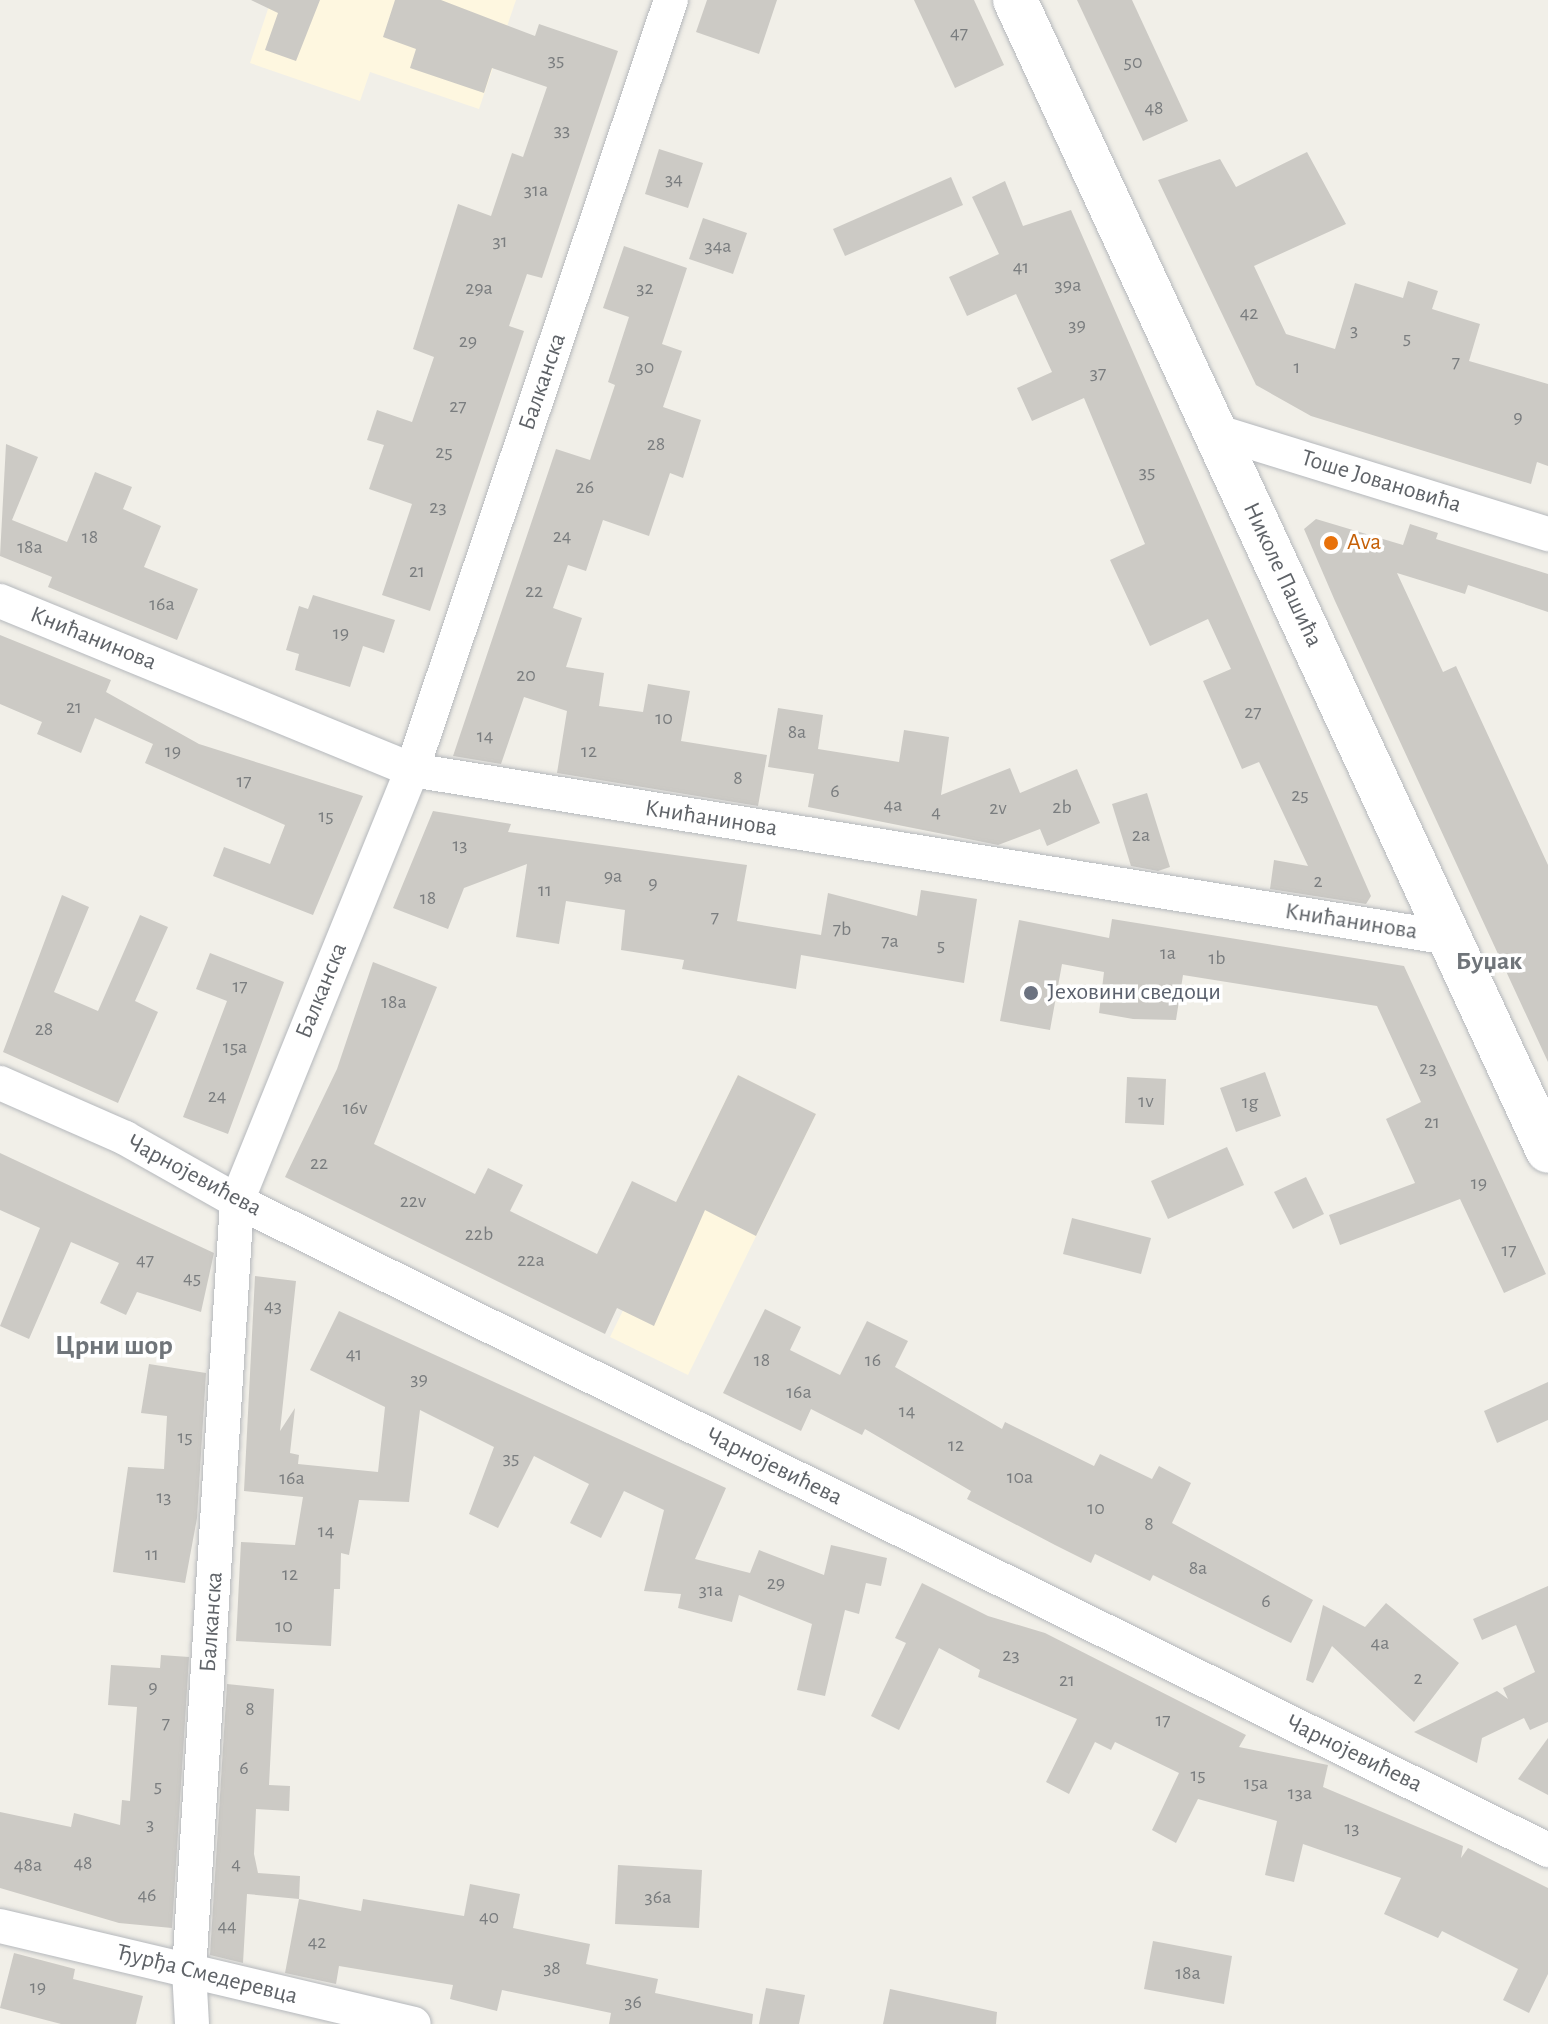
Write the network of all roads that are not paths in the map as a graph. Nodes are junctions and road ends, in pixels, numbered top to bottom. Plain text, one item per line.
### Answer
1 (671, 0) edge
2 (1015, 0) edge
3 (1215, 431) junction
4 (1548, 534) edge
5 (0, 601) edge
6 (412, 770) junction
7 (1449, 938) junction
8 (0, 1083) edge
9 (1548, 1151) edge
10 (237, 1201) junction
11 (1548, 1850) edge
12 (0, 1926) edge
13 (189, 1971) junction
14 (192, 2024) edge
15 (414, 2024) edge

1 - 6 street, Балканска
2 - 3 main road, Николе Пашића
3 - 4 street, Тоше Јовановића
3 - 7 main road, Николе Пашића
5 - 6 street, Книћанинова
6 - 7 street, Книћанинова
6 - 10 street, Балканска
7 - 9 main road, Николе Пашића
8 - 10 street, Чарнојевићева
10 - 11 street, Чарнојевићева
10 - 13 street, Балканска
12 - 13 street, Ђурђа Смедеревца
13 - 14 street, Балканска
13 - 15 street, Ђурђа Смедеревца

